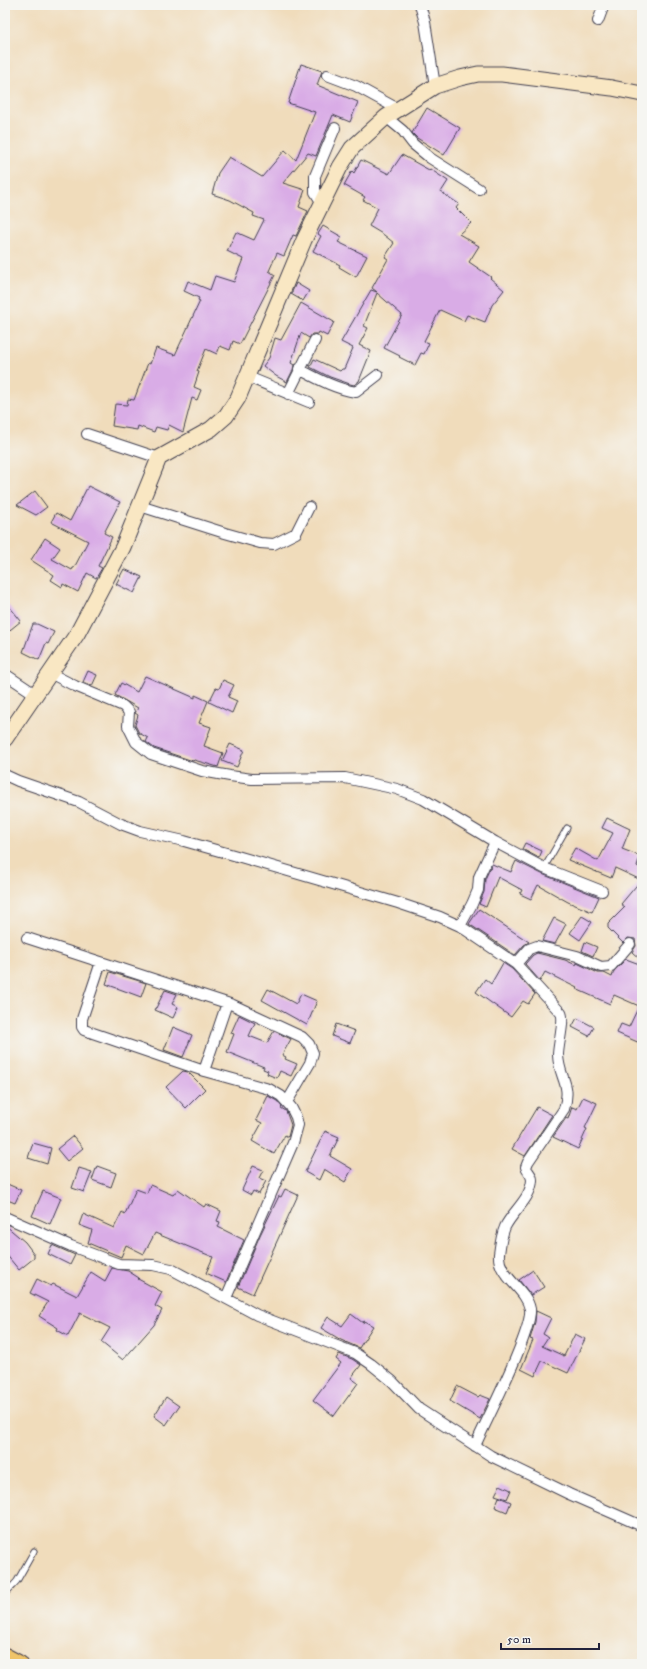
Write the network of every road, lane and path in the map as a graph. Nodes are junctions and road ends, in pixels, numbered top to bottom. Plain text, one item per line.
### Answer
1 (420, 5) edge
2 (604, 5) edge
3 (598, 21) dead end
4 (327, 75) dead end
5 (435, 86) junction
6 (642, 94) edge
7 (392, 113) junction
8 (335, 128) dead end
9 (479, 189) dead end
10 (322, 203) junction
11 (315, 340) dead end
12 (299, 369) junction
13 (378, 376) dead end
14 (248, 377) junction
15 (288, 394) junction
16 (309, 402) dead end
17 (87, 434) dead end
18 (159, 458) junction
19 (140, 506) junction
20 (309, 507) dead end
21 (50, 673) junction
22 (5, 674) edge
23 (35, 694) junction
24 (5, 739) edge
25 (5, 775) edge
26 (567, 828) dead end
27 (495, 842) junction
28 (544, 868) junction
29 (602, 891) dead end
30 (460, 926) junction
31 (27, 938) dead end
32 (630, 944) dead end
33 (101, 962) junction
34 (516, 964) junction
35 (227, 1003) junction
36 (204, 1071) junction
37 (286, 1102) junction
38 (5, 1217) edge
39 (226, 1298) junction
40 (475, 1446) junction
41 (642, 1526) edge
42 (34, 1551) dead end
43 (5, 1594) edge
44 (5, 1656) edge
45 (20, 1664) edge

1 - 5 street
2 - 3 street
4 - 7 street
5 - 6 street
5 - 7 street
7 - 9 street
7 - 10 street
8 - 10 street
10 - 14 street
11 - 12 street
12 - 13 street
12 - 15 street
14 - 15 street
14 - 18 street
15 - 16 street
17 - 18 street
18 - 19 street
19 - 20 street
19 - 21 street
21 - 23 street
21 - 27 street
22 - 23 street
23 - 24 street
25 - 30 street
26 - 28 lane
27 - 28 street
27 - 30 street
28 - 29 street
30 - 34 street
31 - 33 street
32 - 34 street
33 - 35 street
33 - 36 street
34 - 40 street
35 - 36 street
35 - 37 street
36 - 37 street
37 - 39 street
38 - 39 street
39 - 40 street
40 - 41 street
42 - 43 lane
44 - 45 main road

